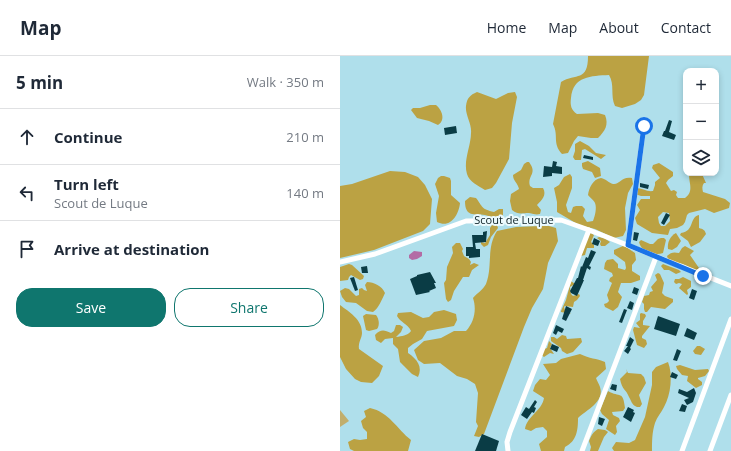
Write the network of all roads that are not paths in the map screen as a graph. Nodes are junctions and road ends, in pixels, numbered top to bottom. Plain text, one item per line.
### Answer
1 (644, 126) dead end
2 (589, 230) junction
3 (628, 245) junction
4 (656, 257) junction
5 (340, 262) edge
6 (731, 286) edge
7 (731, 319) edge
8 (731, 395) edge
9 (508, 451) edge
10 (582, 451) edge
11 (682, 451) edge
12 (710, 451) edge

1 - 3 street
2 - 3 street, Scout de Luque
2 - 5 street, Scout de Luque
2 - 9 street
3 - 4 street, Scout de Luque
4 - 6 street, Scout de Luque
4 - 10 street
7 - 11 street
8 - 12 street

